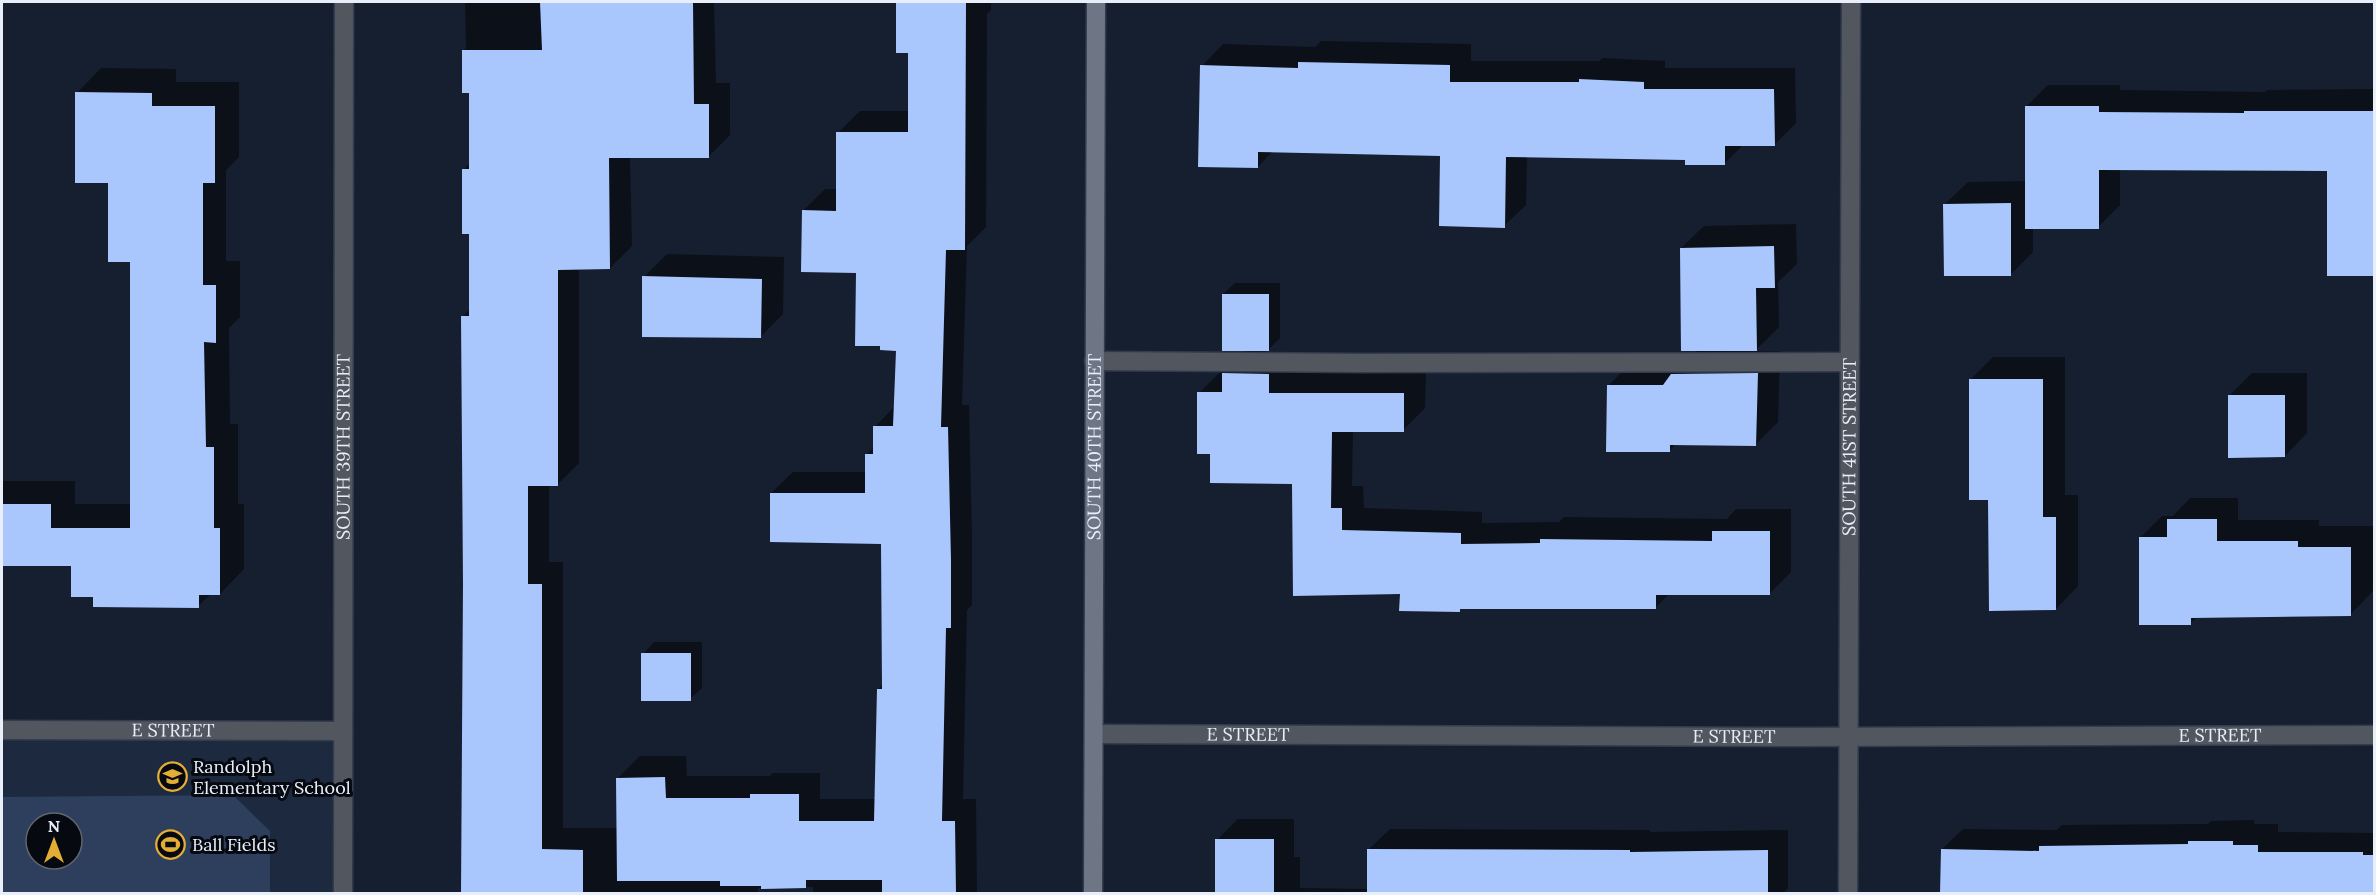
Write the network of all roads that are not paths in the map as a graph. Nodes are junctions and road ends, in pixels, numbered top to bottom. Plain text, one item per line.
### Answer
1 (344, 2) edge
2 (1095, 2) edge
3 (1851, 2) edge
4 (1094, 361) junction
5 (1850, 362) junction
6 (2, 730) edge
7 (343, 731) junction
8 (1094, 734) junction
9 (2374, 735) edge
10 (1849, 736) junction
11 (343, 894) edge
12 (1093, 894) edge
13 (1848, 894) edge

1 - 7 street, SOUTH 39TH STREET
2 - 4 main road, SOUTH 40TH STREET
3 - 5 street, SOUTH 41ST STREET
4 - 5 street
4 - 8 main road, SOUTH 40TH STREET
5 - 10 street, SOUTH 41ST STREET
6 - 7 street, E STREET
7 - 11 street, SOUTH 39TH STREET
8 - 10 street, E STREET
8 - 12 main road, SOUTH 40TH STREET
9 - 10 street, E STREET
10 - 13 street, SOUTH 41ST STREET

